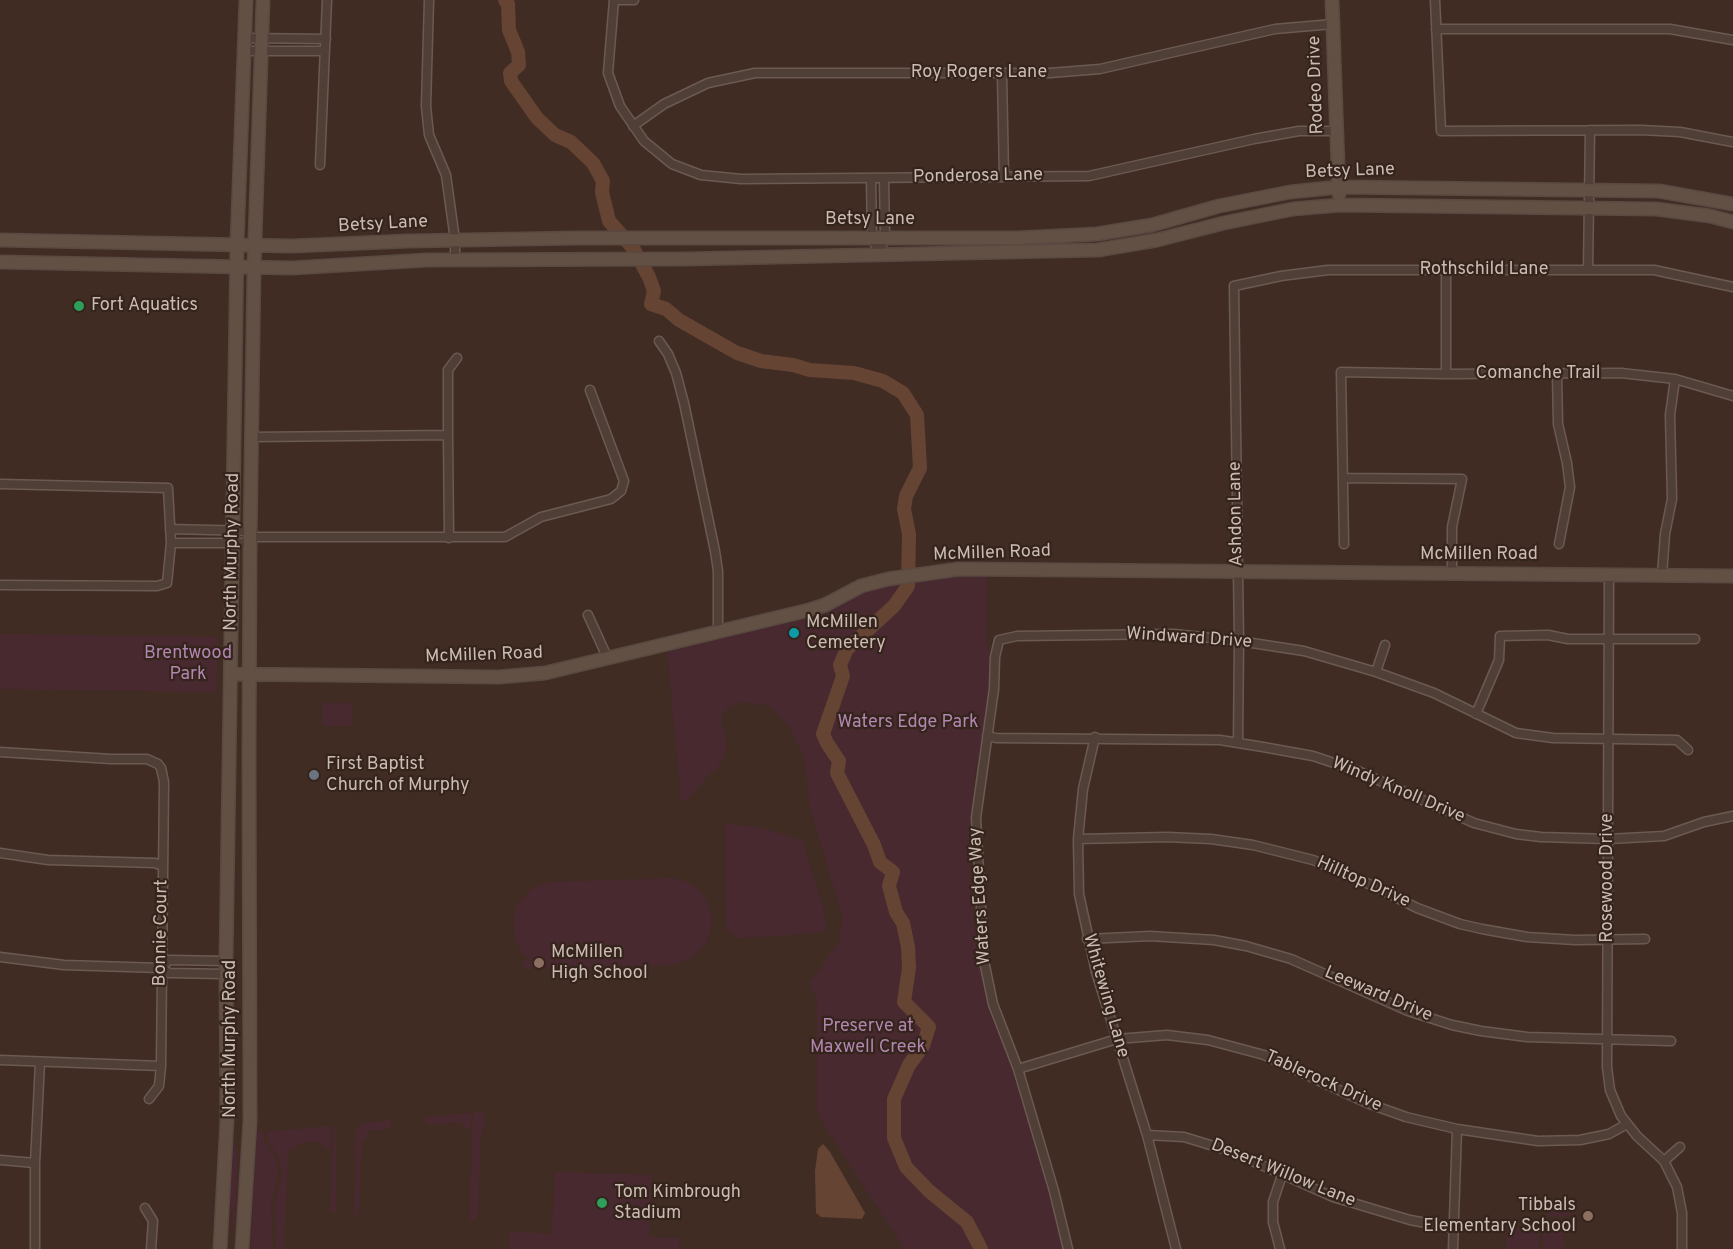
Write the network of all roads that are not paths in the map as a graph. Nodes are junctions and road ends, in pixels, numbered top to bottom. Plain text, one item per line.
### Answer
1 (246, 0) edge
2 (263, 0) edge
3 (327, 0) edge
4 (429, 0) edge
5 (614, 0) edge
6 (634, 0) edge
7 (1332, 0) edge
8 (1435, 0) edge
9 (1333, 24) junction
10 (1436, 29) junction
11 (326, 39) junction
12 (1733, 40) edge
13 (245, 44) junction
14 (262, 45) junction
15 (325, 51) junction
16 (1002, 73) junction
17 (633, 126) junction
18 (1590, 130) junction
19 (1336, 131) junction
20 (1733, 142) edge
21 (320, 165) dead end
22 (1004, 177) junction
23 (871, 178) junction
24 (884, 178) junction
25 (1339, 187) junction
26 (1589, 189) junction
27 (1733, 204) edge
28 (1340, 205) junction
29 (1589, 207) junction
30 (1733, 222) edge
31 (872, 238) junction
32 (885, 238) junction
33 (0, 240) edge
34 (455, 240) junction
35 (116, 243) junction
36 (237, 244) junction
37 (255, 245) junction
38 (879, 254) junction
39 (455, 260) junction
40 (0, 262) edge
41 (115, 265) junction
42 (237, 267) junction
43 (254, 267) junction
44 (1446, 270) junction
45 (1588, 270) junction
46 (1234, 286) joint
47 (1733, 287) edge
48 (659, 340) dead end
49 (457, 358) dead end
50 (1446, 374) junction
51 (1557, 374) junction
52 (1675, 379) junction
53 (590, 390) dead end
54 (1733, 396) edge
55 (448, 435) junction
56 (252, 437) junction
57 (1343, 478) junction
58 (0, 484) edge
59 (170, 529) junction
60 (234, 537) junction
61 (250, 537) junction
62 (449, 538) junction
63 (171, 543) junction
64 (1344, 544) dead end
65 (1559, 544) dead end
66 (1238, 572) junction
67 (1452, 573) junction
68 (1609, 575) junction
69 (1662, 575) junction
70 (1733, 576) edge
71 (0, 585) edge
72 (588, 615) dead end
73 (718, 632) junction
74 (1695, 639) dead end
75 (999, 640) joint
76 (1609, 640) junction
77 (1239, 641) junction
78 (1385, 645) dead end
79 (608, 659) junction
80 (1376, 672) junction
81 (231, 674) junction
82 (249, 674) junction
83 (1476, 714) junction
84 (987, 736) junction
85 (1095, 737) junction
86 (1608, 741) junction
87 (1238, 742) junction
88 (1688, 750) dead end
89 (0, 752) edge
90 (1733, 816) edge
91 (1078, 839) junction
92 (1608, 839) junction
93 (0, 854) edge
94 (163, 866) junction
95 (1087, 939) junction
96 (1607, 939) junction
97 (1645, 939) dead end
98 (0, 957) edge
99 (226, 967) junction
100 (161, 968) junction
101 (1117, 1039) junction
102 (1607, 1040) junction
103 (1671, 1041) dead end
104 (0, 1060) edge
105 (40, 1062) junction
106 (161, 1066) junction
107 (1018, 1069) junction
108 (149, 1099) dead end
109 (1627, 1124) junction
110 (1457, 1130) junction
111 (1147, 1135) junction
112 (1680, 1147) dead end
113 (0, 1160) edge
114 (1664, 1161) junction
115 (35, 1163) junction
116 (1282, 1175) junction
117 (146, 1208) dead end
118 (1453, 1228) junction
119 (35, 1249) edge
120 (151, 1249) edge
121 (220, 1249) edge
122 (242, 1249) edge
123 (1068, 1249) edge
124 (1176, 1249) edge
125 (1280, 1249) edge
126 (1453, 1249) edge
127 (1682, 1249) edge

1 - 13 main road, North Murphy Road
2 - 14 main road, North Murphy Road
3 - 11 street
4 - 34 street
5 - 6 street
5 - 17 street, Ponderosa Lane
7 - 9 main road, Rodeo Drive
8 - 10 street
9 - 16 street, Roy Rogers Lane
9 - 19 main road, Rodeo Drive
10 - 12 street
10 - 18 street
11 - 14 street
11 - 15 street
13 - 14 street
13 - 36 main road, North Murphy Road
14 - 15 street
14 - 37 main road, North Murphy Road
15 - 21 street
16 - 17 street, Roy Rogers Lane
16 - 22 street
17 - 23 street, Ponderosa Lane
18 - 20 street
18 - 26 street
19 - 22 street, Ponderosa Lane
19 - 25 main road, Rodeo Drive
22 - 24 street, Ponderosa Lane
23 - 24 street, Ponderosa Lane
23 - 31 street
24 - 32 street
25 - 26 main road, Betsy Lane
25 - 28 main road, Rodeo Drive
25 - 32 main road, Betsy Lane
26 - 27 main road, Betsy Lane
26 - 29 street
28 - 29 main road, Betsy Lane
28 - 38 main road, Betsy Lane
29 - 30 main road, Betsy Lane
29 - 45 street
31 - 32 main road, Betsy Lane
31 - 34 main road, Betsy Lane
31 - 38 street
32 - 38 street
33 - 35 main road, Betsy Lane
34 - 37 main road, Betsy Lane
34 - 39 street
35 - 36 main road, Betsy Lane
35 - 41 main road
36 - 37 main road, Betsy Lane
36 - 42 main road, North Murphy Road
37 - 43 main road, North Murphy Road
38 - 39 main road, Betsy Lane
39 - 43 main road, Betsy Lane
40 - 41 main road, Betsy Lane
41 - 42 main road, Betsy Lane
42 - 43 main road, Betsy Lane
42 - 60 main road, North Murphy Road
43 - 56 main road, North Murphy Road
44 - 45 street, Rothschild Lane
44 - 46 street, Rothschild Lane
44 - 50 street
45 - 47 street, Rothschild Lane
46 - 66 street, Ashdon Lane
48 - 73 street
49 - 55 street
50 - 51 street, Comanche Trail
50 - 57 street, Comanche Trail
51 - 52 street, Comanche Trail
51 - 65 street
52 - 54 street, Comanche Trail
52 - 69 street
53 - 62 street
55 - 56 street
55 - 62 street
56 - 61 main road, North Murphy Road
57 - 64 street
57 - 67 street
58 - 59 street
59 - 60 street
59 - 63 street
60 - 61 street
60 - 63 street
60 - 81 main road, North Murphy Road
61 - 62 street
61 - 82 main road, North Murphy Road
63 - 71 street
66 - 67 main road, McMillen Road
66 - 73 main road, McMillen Road
66 - 77 street, Ashdon Lane
67 - 68 main road, McMillen Road
68 - 69 main road, McMillen Road
68 - 76 street, Rosewood Drive
69 - 70 main road, McMillen Road
72 - 79 street
73 - 79 main road, McMillen Road
74 - 76 street
75 - 77 street, Windward Drive
75 - 84 street, Waters Edge Way
76 - 83 street
76 - 86 street, Rosewood Drive
77 - 80 street, Windward Drive
77 - 87 street, Ashdon Lane
78 - 80 street
79 - 82 main road, McMillen Road
80 - 83 street, Windward Drive
81 - 82 main road, McMillen Road
81 - 99 main road, North Murphy Road
82 - 122 main road, North Murphy Road
83 - 86 street, Windward Drive
84 - 85 street, Windy Knoll Drive
84 - 107 street, Waters Edge Way
85 - 87 street, Windy Knoll Drive
85 - 91 street, Whitewing Lane
86 - 88 street, Windward Drive
86 - 92 street, Rosewood Drive
87 - 92 street, Windy Knoll Drive
89 - 94 street, Bonnie Court
90 - 92 street, Windy Knoll Drive
91 - 95 street, Whitewing Lane
91 - 96 street, Hilltop Drive
92 - 96 street, Rosewood Drive
93 - 94 street
94 - 100 street, Bonnie Court
95 - 101 street, Whitewing Lane
95 - 102 street, Leeward Drive
96 - 97 street, Hilltop Drive
96 - 102 street, Rosewood Drive
98 - 100 street
99 - 100 street
99 - 100 street
99 - 121 main road, North Murphy Road
100 - 106 street, Bonnie Court
101 - 107 street, Tablerock Drive
101 - 110 street, Tablerock Drive
101 - 111 street, Whitewing Lane
102 - 103 street, Leeward Drive
102 - 109 street, Rosewood Drive
104 - 105 street
105 - 106 street
105 - 115 street
106 - 108 street, Bonnie Court
107 - 123 street, Waters Edge Way
109 - 110 street, Tablerock Drive
109 - 114 street, Rosewood Drive
110 - 118 street
111 - 116 street, Desert Willow Lane
111 - 124 street, Whitewing Lane
112 - 114 street
113 - 115 street
114 - 127 street, Rosewood Drive
115 - 119 street
116 - 118 street, Desert Willow Lane
116 - 125 street
117 - 120 street
118 - 126 street

